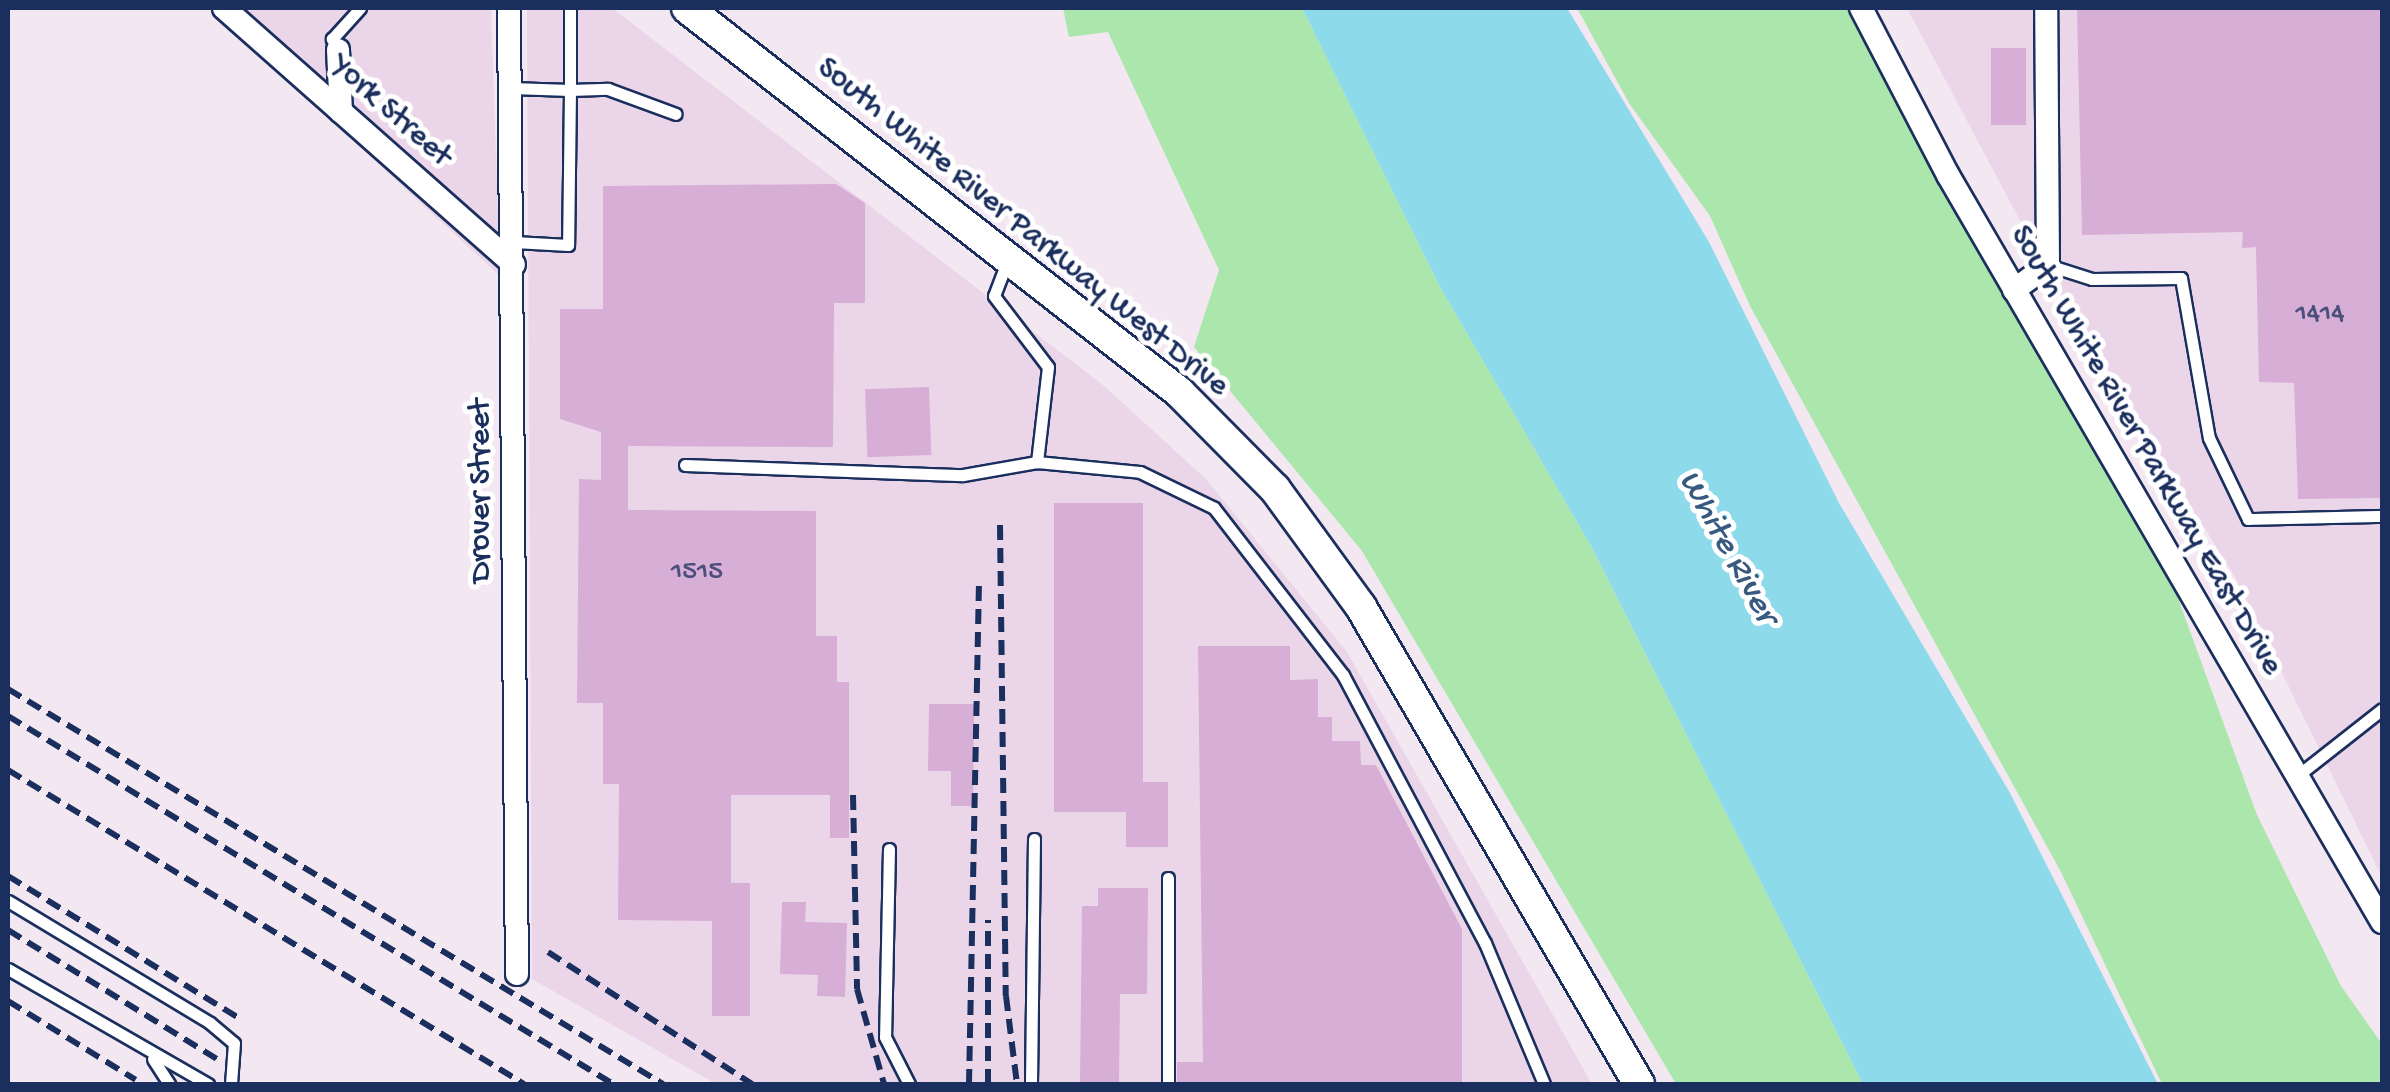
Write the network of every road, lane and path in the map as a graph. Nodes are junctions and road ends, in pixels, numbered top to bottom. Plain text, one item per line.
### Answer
1 (224, 8) edge
2 (360, 8) edge
3 (510, 8) edge
4 (570, 8) edge
5 (686, 8) edge
6 (1862, 8) edge
7 (2046, 8) edge
8 (338, 50) joint
9 (511, 88) junction
10 (570, 90) junction
11 (341, 112) junction
12 (676, 114) dead end
13 (514, 253) junction
14 (1009, 258) junction
15 (2048, 264) junction
16 (2014, 290) junction
17 (1037, 462) junction
18 (686, 465) dead end
19 (2382, 516) edge
20 (2382, 708) edge
21 (2297, 776) junction
22 (1034, 839) dead end
23 (889, 849) dead end
24 (1168, 878) dead end
25 (8, 902) edge
26 (2382, 922) edge
27 (8, 969) edge
28 (517, 974) dead end
29 (153, 1059) junction
30 (169, 1084) edge
31 (208, 1084) edge
32 (231, 1084) edge
33 (909, 1084) edge
34 (1031, 1084) edge
35 (1168, 1084) edge
36 (1544, 1084) edge
37 (1639, 1084) edge

1 - 11 street, York Street
2 - 8 lane
3 - 9 street, Drover Street
4 - 10 lane
5 - 14 street, South White River Parkway West Drive
6 - 16 street, South White River Parkway East Drive
7 - 15 street
8 - 11 street
9 - 10 lane
9 - 13 street, Drover Street
10 - 12 lane
10 - 13 lane
11 - 13 street, York Street
13 - 28 street, Drover Street
14 - 17 lane
14 - 37 street, South White River Parkway West Drive
15 - 16 street
15 - 19 lane
16 - 21 street, South White River Parkway East Drive
17 - 18 lane
17 - 36 lane
20 - 21 lane
21 - 26 street, South White River Parkway East Drive
22 - 34 lane
23 - 33 lane
24 - 35 lane
25 - 32 lane
27 - 29 lane
29 - 30 lane
29 - 31 lane

